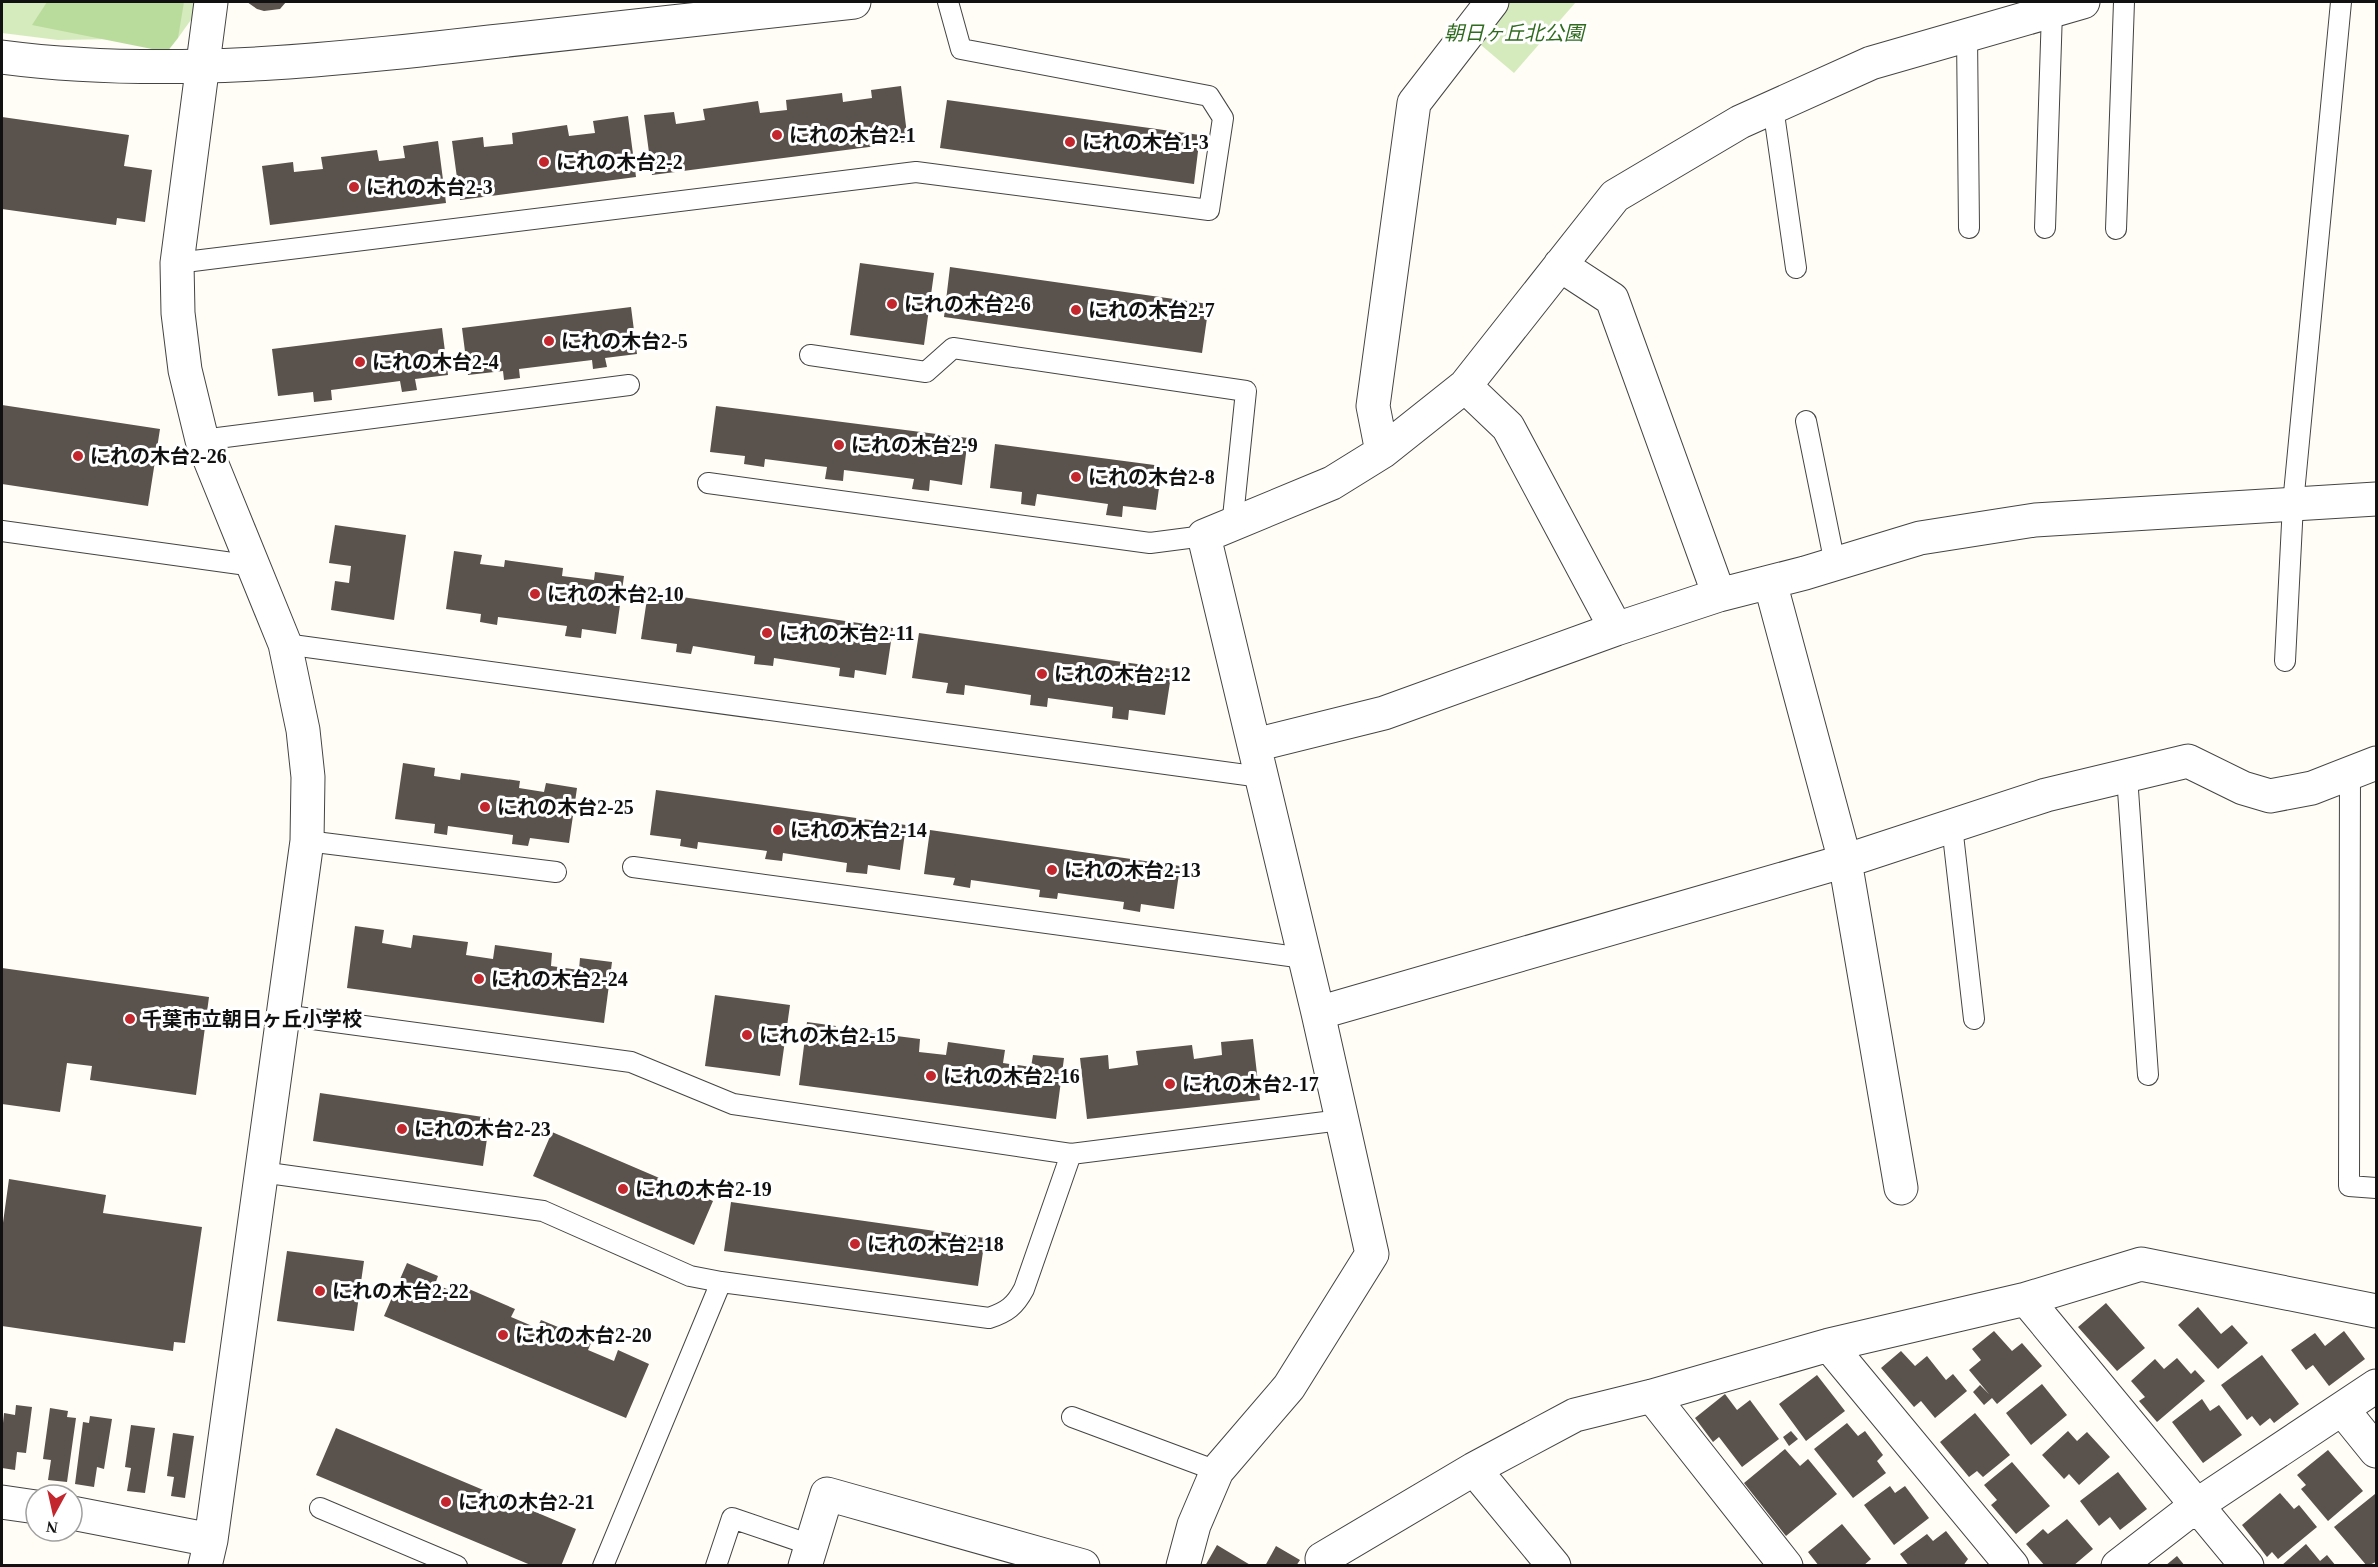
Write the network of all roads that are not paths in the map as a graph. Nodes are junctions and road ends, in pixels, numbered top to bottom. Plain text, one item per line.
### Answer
1 (211, 2) edge
2 (854, 2) edge
3 (948, 2) edge
4 (1492, 2) edge
5 (2083, 2) edge
6 (2124, 2) edge
7 (2341, 2) edge
8 (2052, 11) junction
9 (1967, 35) junction
10 (2, 57) edge
11 (202, 66) junction
12 (1773, 107) junction
13 (1969, 228) dead end
14 (2045, 228) dead end
15 (2116, 229) dead end
16 (177, 263) junction
17 (1560, 265) junction
18 (1796, 268) dead end
19 (810, 355) dead end
20 (629, 385) dead end
21 (1466, 386) junction
22 (1806, 421) dead end
23 (202, 440) junction
24 (1382, 452) junction
25 (708, 483) dead end
26 (2376, 499) edge
27 (2293, 504) junction
28 (2, 531) edge
29 (1218, 531) junction
30 (1834, 564) junction
31 (254, 566) junction
32 (1770, 582) junction
33 (1719, 595) junction
34 (1616, 629) junction
35 (285, 645) junction
36 (2285, 661) dead end
37 (1255, 745) junction
38 (2363, 768) edge
39 (2127, 776) junction
40 (1261, 777) junction
41 (1952, 826) junction
42 (307, 841) junction
43 (1845, 861) junction
44 (633, 867) dead end
45 (556, 872) dead end
46 (1304, 958) junction
47 (1318, 1013) junction
48 (283, 1015) junction
49 (1974, 1019) dead end
50 (2148, 1076) dead end
51 (1341, 1120) junction
52 (1071, 1154) junction
53 (261, 1172) junction
54 (1901, 1188) dead end
55 (2376, 1188) edge
56 (721, 1282) junction
57 (2026, 1299) junction
58 (2376, 1311) edge
59 (1829, 1345) junction
60 (2376, 1386) edge
61 (1652, 1396) junction
62 (2342, 1409) junction
63 (1072, 1417) dead end
64 (2376, 1451) edge
65 (1474, 1469) junction
66 (1216, 1471) junction
67 (2, 1502) edge
68 (2197, 1505) junction
69 (24, 1506) edge
70 (320, 1508) dead end
71 (84, 1517) edge
72 (208, 1553) edge
73 (808, 1555) edge
74 (457, 1566) edge
75 (603, 1566) edge
76 (716, 1566) edge
77 (1083, 1566) edge
78 (1183, 1566) edge
79 (1327, 1566) edge
80 (1554, 1566) edge
81 (1786, 1566) edge
82 (2012, 1566) edge
83 (2118, 1566) edge
84 (2247, 1566) edge

1 - 11 street
2 - 11 street
3 - 16 lane
4 - 24 street
5 - 8 street
6 - 15 lane
7 - 27 lane
8 - 9 street
8 - 14 lane
9 - 12 street
9 - 13 lane
10 - 11 street
11 - 16 street
12 - 17 street
12 - 18 lane
16 - 23 street
17 - 21 street
17 - 33 street
19 - 29 lane
20 - 23 lane
21 - 24 street
21 - 34 street
22 - 30 lane
23 - 31 street
24 - 29 street
25 - 29 lane
26 - 27 street
27 - 30 street
27 - 36 lane
28 - 31 lane
29 - 37 street
30 - 32 street
31 - 35 street
32 - 33 street
32 - 43 street
33 - 34 street
34 - 37 street
35 - 40 lane
35 - 42 street
37 - 40 street
38 - 39 street
38 - 55 lane
39 - 41 street
39 - 50 lane
40 - 46 street
41 - 43 street
41 - 49 lane
42 - 45 lane
42 - 48 street
43 - 47 street
43 - 54 street
44 - 46 lane
46 - 47 street
47 - 51 street
48 - 52 lane
48 - 53 street
51 - 52 lane
51 - 66 street
52 - 56 lane
53 - 56 lane
53 - 72 street
56 - 75 lane
57 - 58 street
57 - 59 street
57 - 68 street
59 - 61 street
59 - 82 street
60 - 62 street
61 - 65 street
61 - 81 street
62 - 64 street
62 - 68 street
63 - 66 lane
65 - 79 street
65 - 80 street
66 - 78 street
67 - 69 street
68 - 83 street
68 - 84 street
70 - 74 lane
71 - 72 street
73 - 76 lane
73 - 77 street

